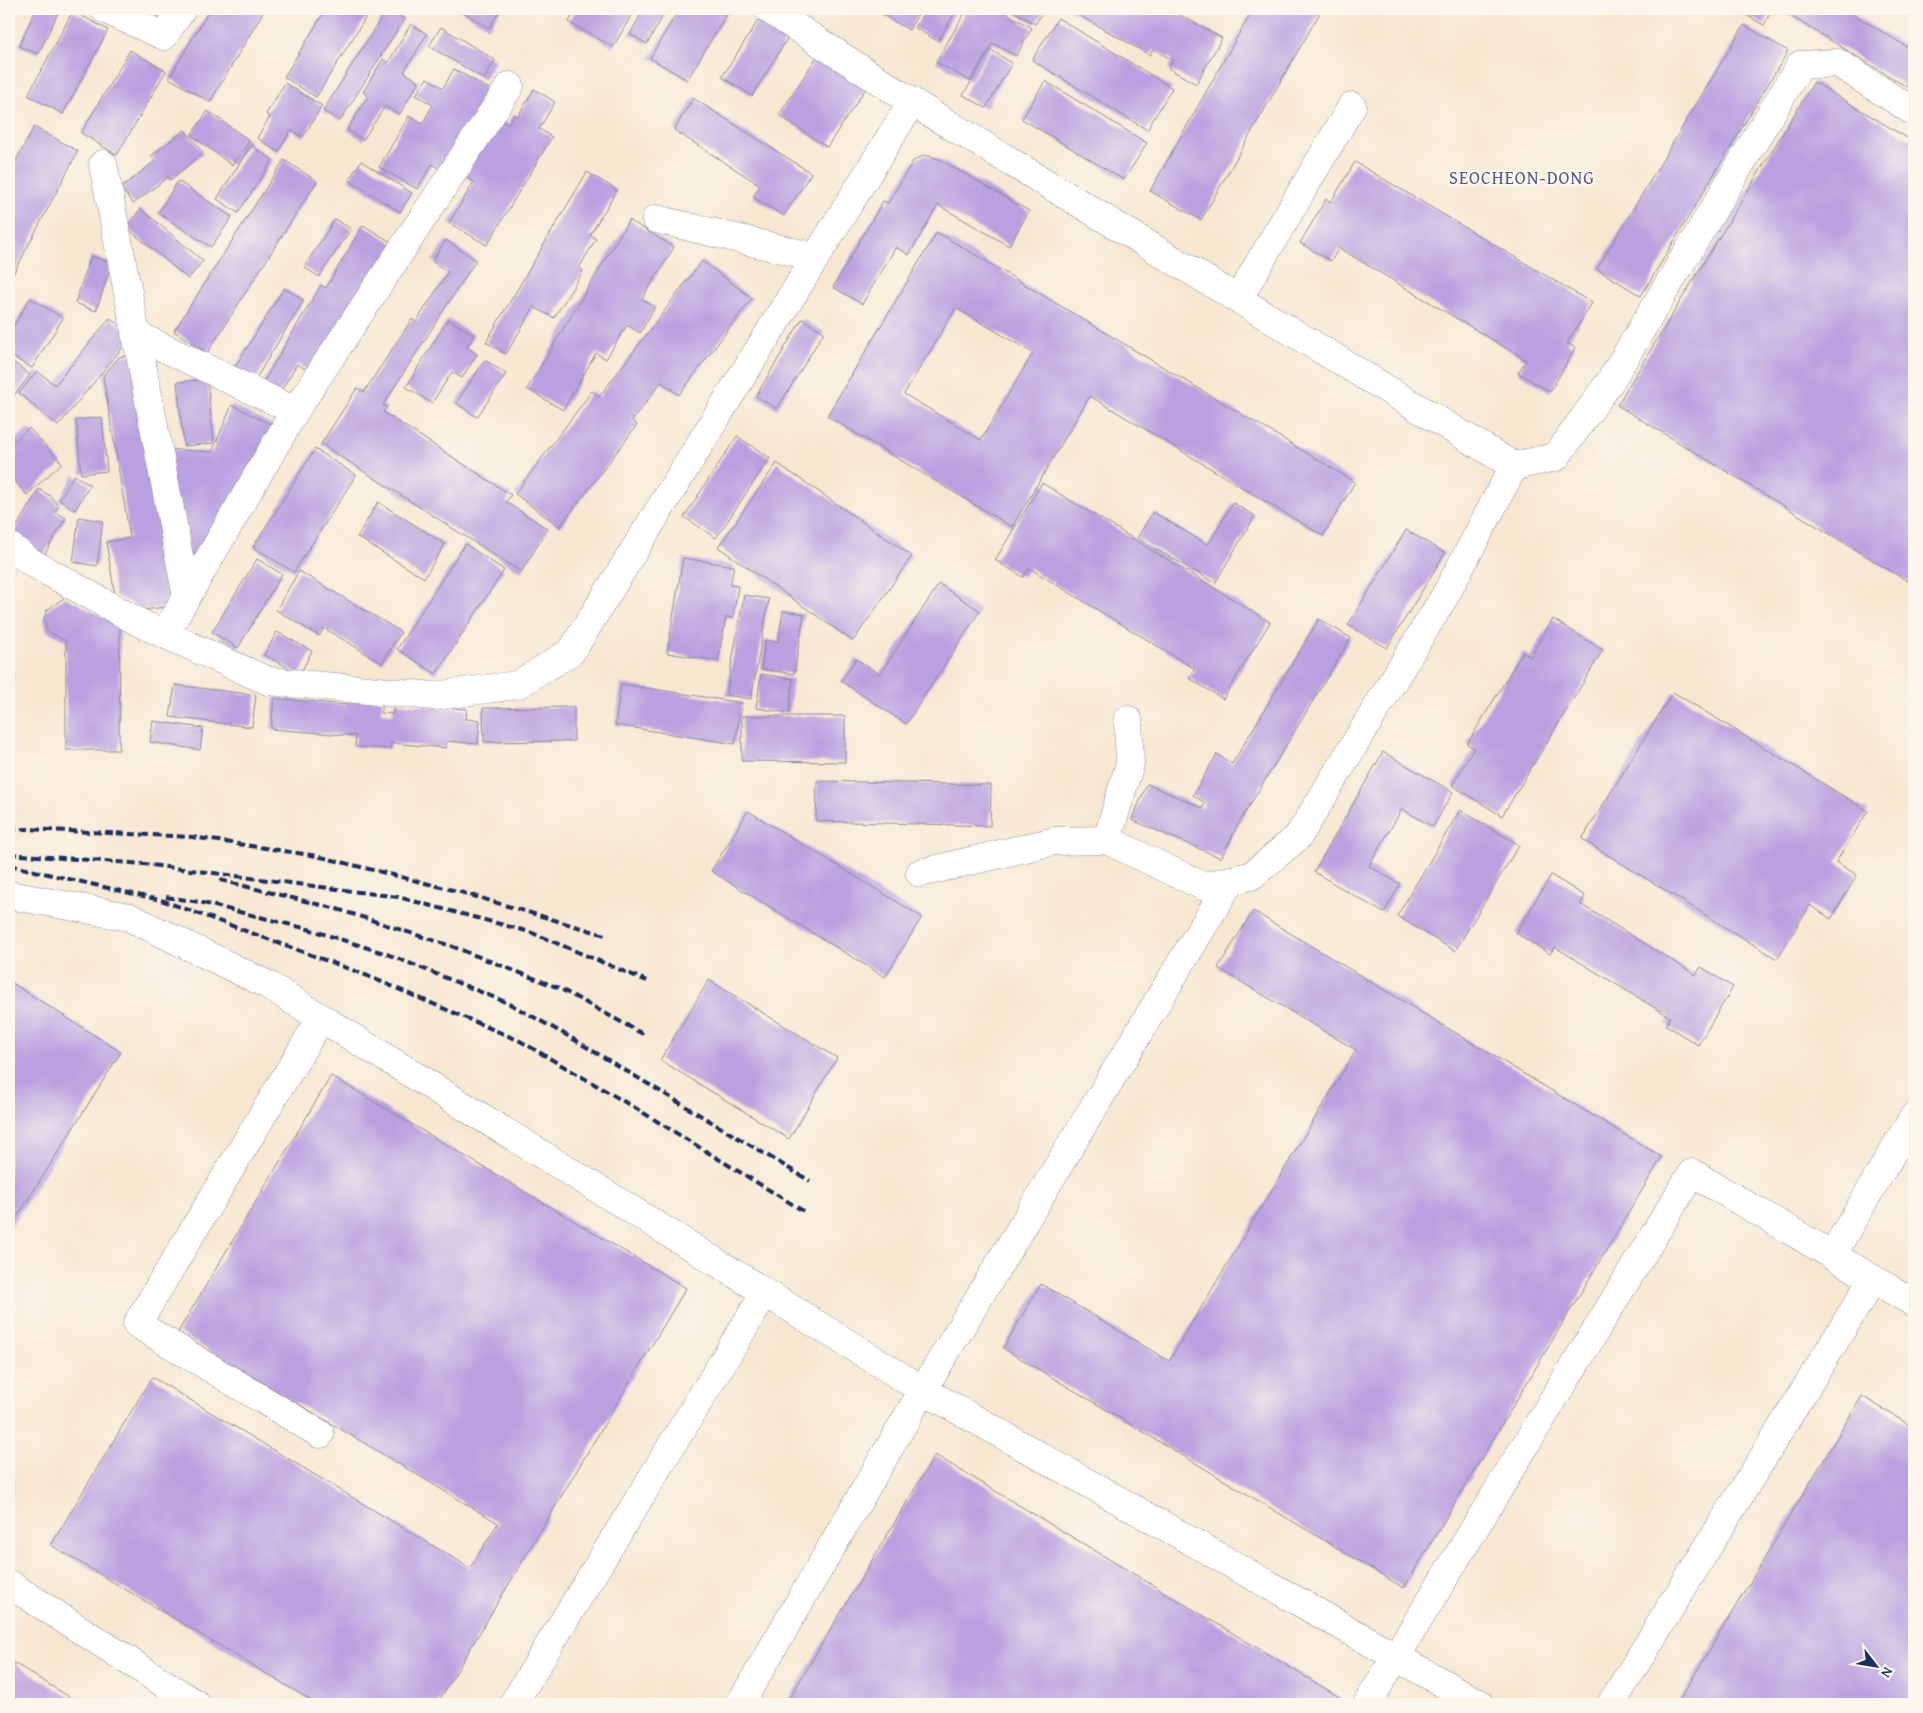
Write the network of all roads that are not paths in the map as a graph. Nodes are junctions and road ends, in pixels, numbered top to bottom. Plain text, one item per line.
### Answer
1 (104, 9) edge
2 (182, 9) edge
3 (768, 9) edge
4 (510, 86) dead end
5 (912, 102) junction
6 (1352, 106) dead end
7 (1914, 112) edge
8 (102, 164) dead end
9 (656, 219) dead end
10 (815, 257) junction
11 (1238, 299) junction
12 (136, 334) junction
13 (295, 411) junction
14 (1514, 466) junction
15 (9, 546) edge
16 (187, 597) junction
17 (165, 634) junction
18 (1128, 720) dead end
19 (1107, 840) junction
20 (920, 873) dead end
21 (1231, 880) junction
22 (9, 894) edge
23 (321, 1018) junction
24 (1914, 1116) edge
25 (1832, 1255) junction
26 (1873, 1279) junction
27 (765, 1293) junction
28 (1914, 1304) edge
29 (923, 1390) junction
30 (320, 1434) dead end
31 (9, 1584) edge
32 (1397, 1655) junction
33 (196, 1704) edge
34 (513, 1704) edge
35 (740, 1704) edge
36 (1367, 1704) edge
37 (1480, 1704) edge
38 (1612, 1704) edge

1 - 2 street
3 - 5 street
4 - 13 street
5 - 10 street
5 - 11 street
6 - 11 street
7 - 14 street
8 - 12 street
9 - 10 street
10 - 17 street
11 - 14 street
12 - 13 street
12 - 16 street
13 - 16 street
14 - 21 street
15 - 17 street
16 - 17 street
18 - 19 street
19 - 20 street
19 - 21 street
21 - 29 street
22 - 23 street
23 - 27 street
23 - 30 street
24 - 25 street
25 - 26 street
25 - 32 street
26 - 28 street
26 - 38 street
27 - 29 street
27 - 34 street
29 - 32 street
29 - 35 street
31 - 33 street
32 - 36 street
32 - 37 street

